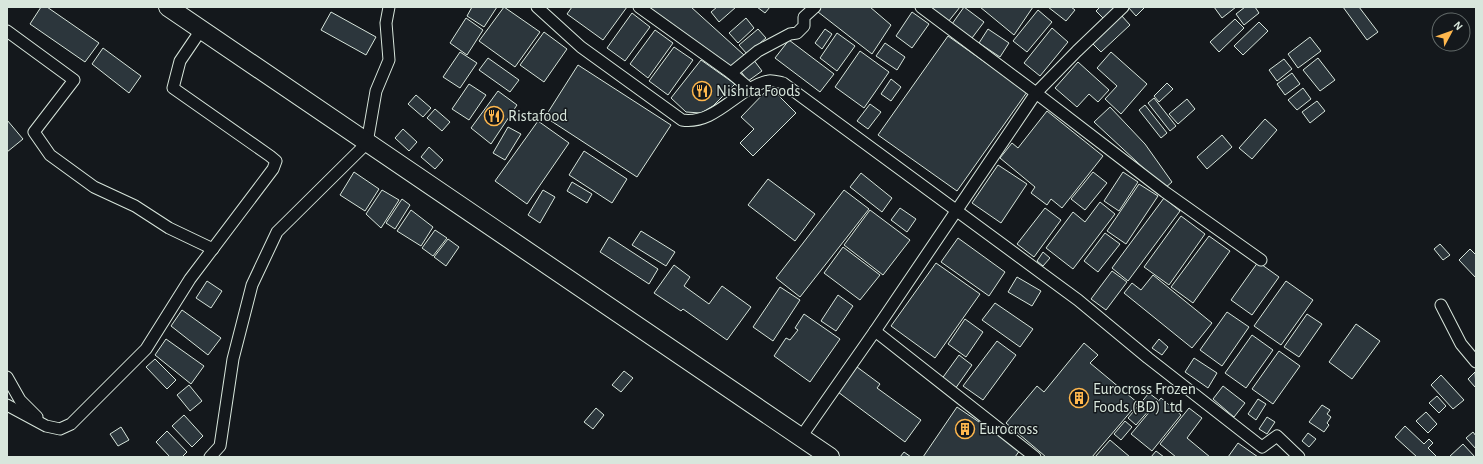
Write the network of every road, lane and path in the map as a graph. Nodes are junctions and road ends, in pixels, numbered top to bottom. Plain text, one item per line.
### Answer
1 (168, 7) edge
2 (389, 7) edge
3 (537, 7) edge
4 (639, 7) edge
5 (815, 7) edge
6 (921, 7) edge
7 (1123, 7) edge
8 (201, 30) junction
9 (7, 31) edge
10 (731, 73) junction
11 (750, 89) junction
12 (1036, 93) junction
13 (367, 143) junction
14 (957, 211) junction
15 (214, 249) junction
16 (1261, 260) dead end
17 (1441, 305) dead end
18 (875, 331) junction
19 (1476, 362) edge
20 (7, 377) edge
21 (7, 406) edge
22 (46, 426) junction
23 (801, 437) junction
24 (210, 457) edge
25 (830, 457) edge
26 (1035, 457) edge
27 (1299, 457) edge

1 - 8 highway
2 - 13 street
3 - 11 street
4 - 10 street
5 - 10 street
6 - 12 street
7 - 12 street
8 - 13 highway
8 - 15 street
9 - 15 street
10 - 11 street
11 - 14 street
12 - 14 street
12 - 16 street
13 - 23 highway
13 - 24 street
14 - 18 street
14 - 27 street
15 - 22 street
17 - 19 street
18 - 23 street
18 - 26 street
20 - 22 street
21 - 22 street
23 - 25 highway

